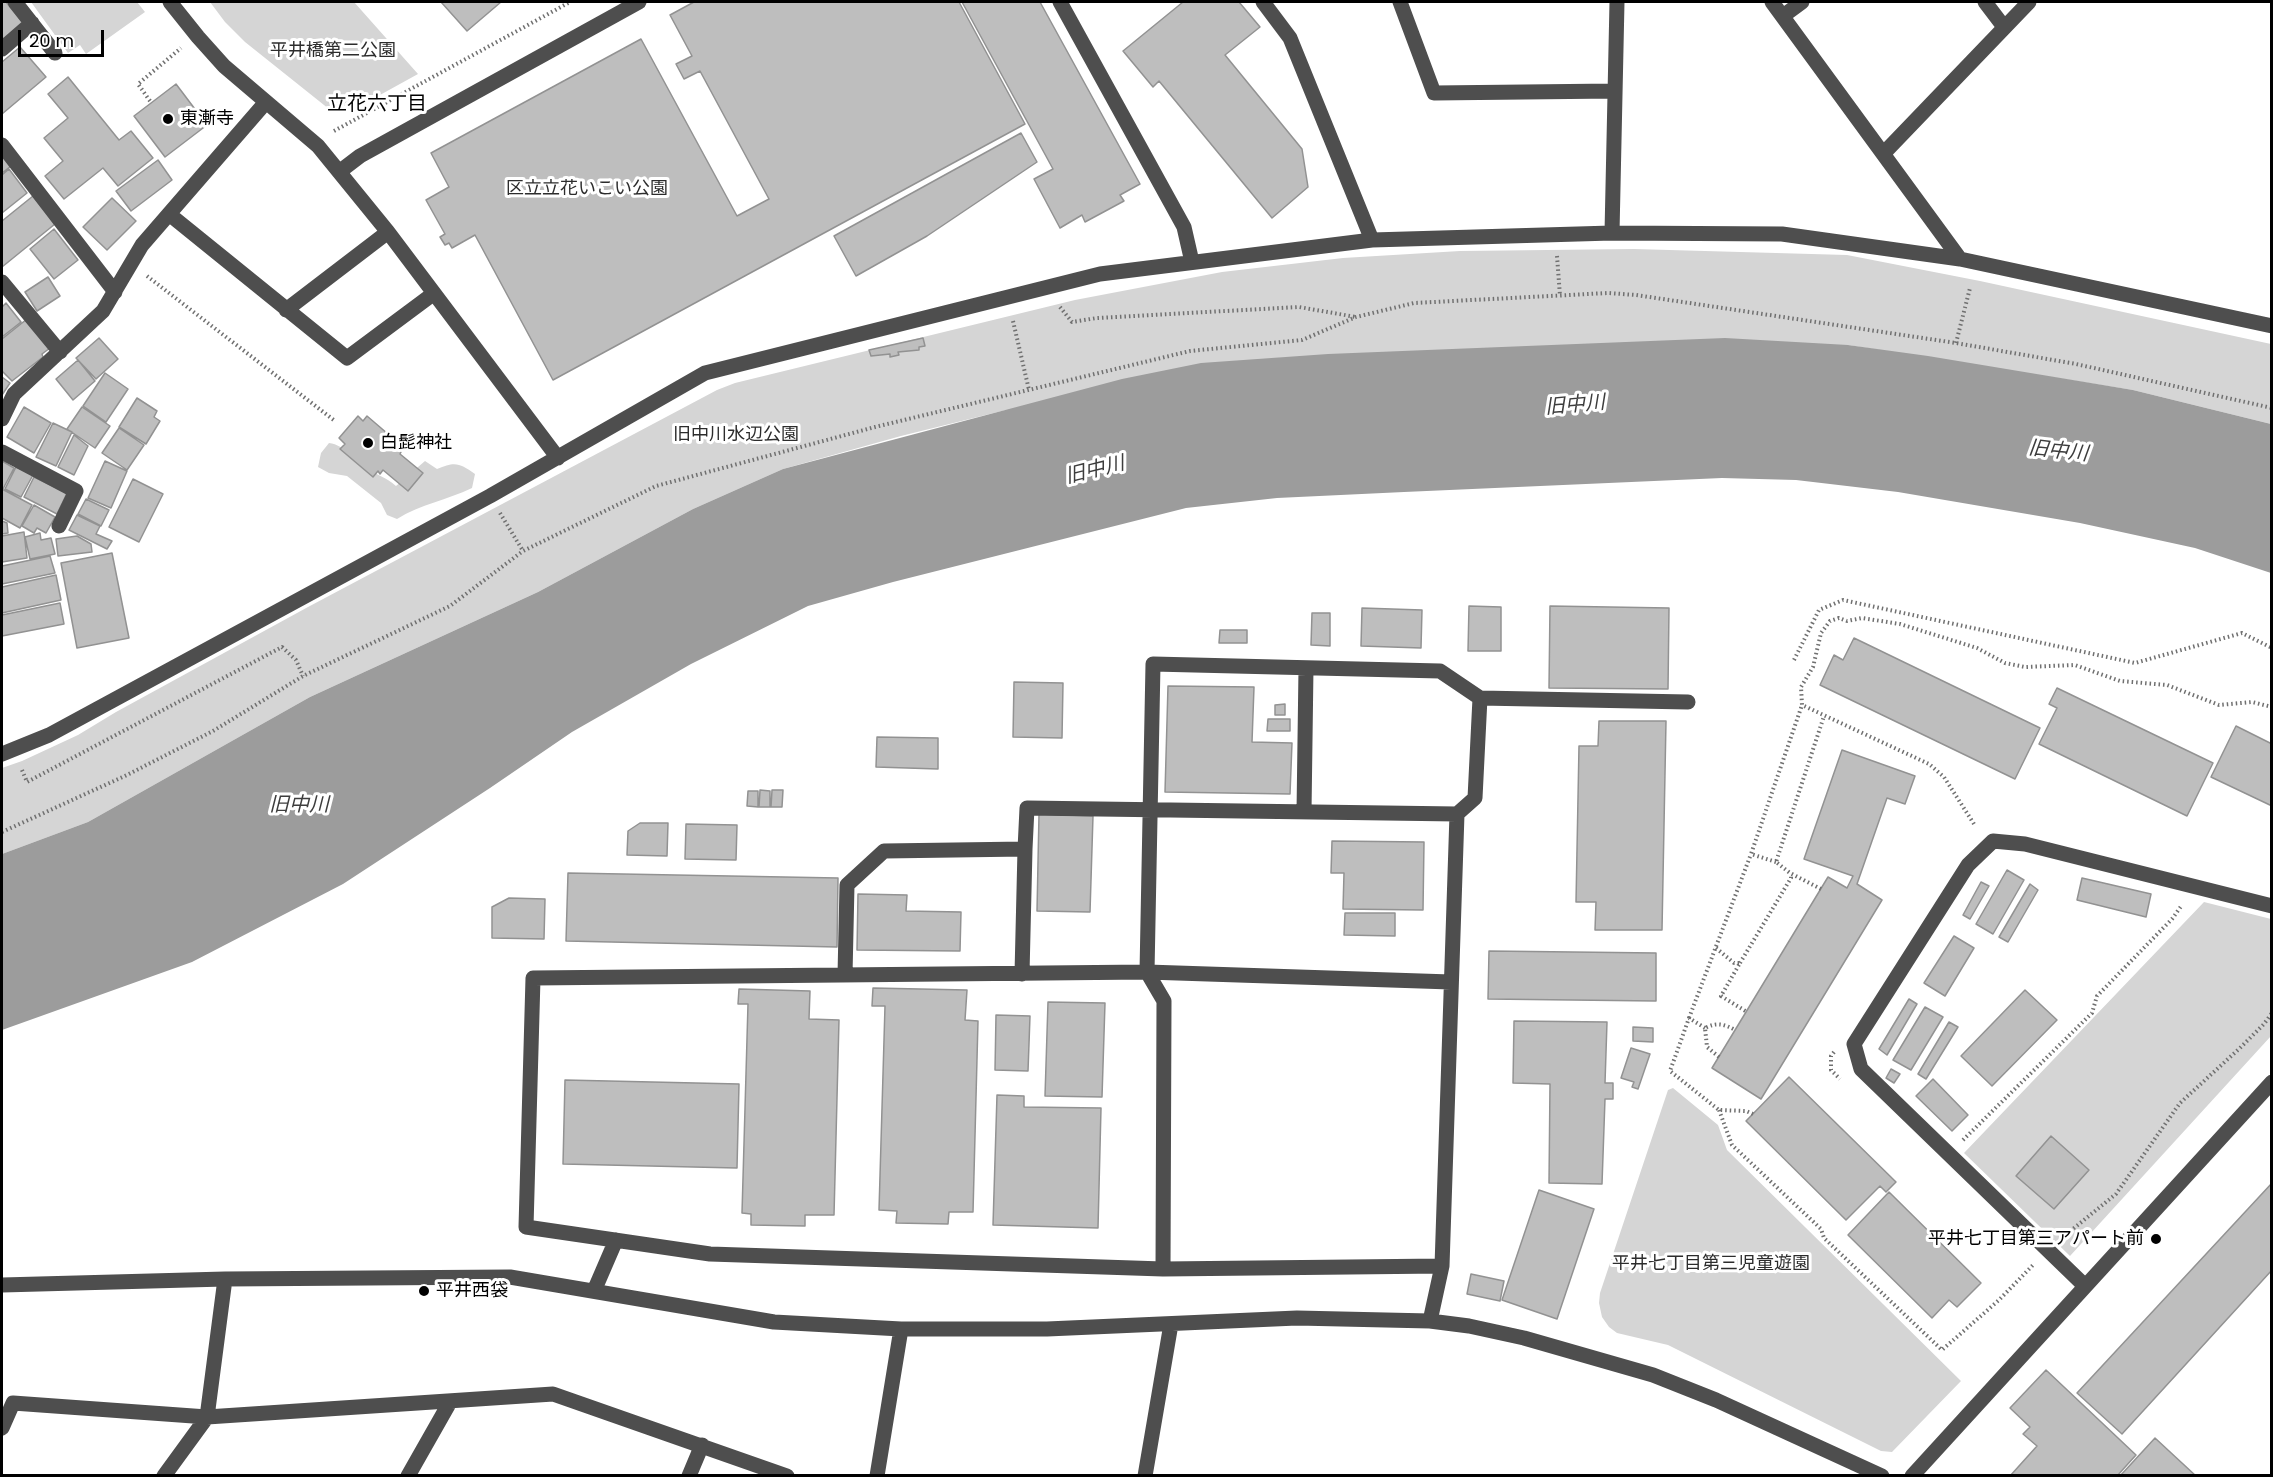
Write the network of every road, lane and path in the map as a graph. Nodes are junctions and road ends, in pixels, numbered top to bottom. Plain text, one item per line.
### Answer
1 (15, 2) edge
2 (170, 2) edge
3 (570, 2) edge
4 (639, 2) edge
5 (1060, 2) edge
6 (1263, 2) edge
7 (1400, 2) edge
8 (1617, 2) edge
9 (1772, 2) edge
10 (1802, 2) edge
11 (1985, 2) edge
12 (2028, 2) edge
13 (1783, 16) junction
14 (32, 23) junction
15 (2004, 27) junction
16 (183, 47) dead end
17 (2, 49) edge
18 (56, 53) dead end
19 (1614, 91) junction
20 (150, 101) dead end
21 (266, 102) junction
22 (2, 145) edge
23 (318, 146) junction
24 (1884, 153) junction
25 (339, 172) junction
26 (169, 214) junction
27 (388, 232) junction
28 (1612, 233) junction
29 (1556, 234) junction
30 (1372, 240) junction
31 (1960, 259) junction
32 (1192, 262) junction
33 (140, 270) dead end
34 (2, 282) edge
35 (1971, 288) dead end
36 (115, 292) junction
37 (433, 294) junction
38 (1560, 296) junction
39 (1057, 304) dead end
40 (286, 310) junction
41 (1356, 317) junction
42 (1013, 321) dead end
43 (2271, 326) edge
44 (1956, 343) junction
45 (60, 352) junction
46 (1029, 390) junction
47 (2271, 408) edge
48 (2, 419) edge
49 (334, 421) dead end
50 (2, 452) edge
51 (558, 458) junction
52 (59, 526) dead end
53 (514, 537) dead end
54 (524, 551) junction
55 (2271, 648) edge
56 (1794, 660) dead end
57 (1306, 668) junction
58 (303, 676) junction
59 (1480, 698) junction
60 (1688, 702) dead end
61 (1802, 705) junction
62 (2271, 707) edge
63 (1824, 717) junction
64 (8, 752) edge
65 (1150, 809) junction
66 (1304, 812) junction
67 (1456, 814) junction
68 (1985, 821) dead end
69 (1974, 824) junction
70 (2, 832) edge
71 (1967, 834) dead end
72 (1025, 849) junction
73 (1751, 854) junction
74 (1776, 862) junction
75 (1791, 873) junction
76 (2189, 885) junction
77 (1821, 889) dead end
78 (2271, 906) edge
79 (1716, 948) junction
80 (1740, 963) junction
81 (1147, 972) junction
82 (1022, 974) junction
83 (845, 975) junction
84 (1451, 982) junction
85 (1747, 1012) dead end
86 (2271, 1012) edge
87 (1689, 1018) junction
88 (1705, 1028) junction
89 (1735, 1030) dead end
90 (1837, 1046) dead end
91 (1719, 1057) dead end
92 (2271, 1082) edge
93 (1848, 1087) dead end
94 (1719, 1110) junction
95 (1753, 1114) dead end
96 (1949, 1154) junction
97 (616, 1240) junction
98 (2050, 1251) junction
99 (1442, 1266) junction
100 (1163, 1269) junction
101 (225, 1279) junction
102 (2, 1285) edge
103 (2085, 1286) junction
104 (594, 1291) junction
105 (1430, 1321) junction
106 (1171, 1324) junction
107 (901, 1329) junction
108 (450, 1402) junction
109 (207, 1417) junction
110 (2, 1428) edge
111 (702, 1445) junction
112 (164, 1476) edge
113 (408, 1476) edge
114 (689, 1476) edge
115 (787, 1476) edge
116 (877, 1476) edge
117 (1145, 1476) edge
118 (1882, 1476) edge
119 (1912, 1476) edge

1 - 14 street
2 - 21 street
3 - 23 path
4 - 25 street
5 - 32 street
6 - 30 street
7 - 19 street
8 - 19 street
9 - 13 street
10 - 13 street
11 - 15 street
12 - 15 street
13 - 24 street
14 - 17 street
14 - 18 street
15 - 24 street
16 - 20 path
19 - 28 street
21 - 23 street
21 - 26 street
22 - 36 street
23 - 25 street
24 - 31 street
25 - 27 street
26 - 36 street
26 - 40 street
27 - 37 street
27 - 40 street
28 - 29 street
28 - 31 street
29 - 30 street
29 - 38 path
30 - 32 street
31 - 43 street
32 - 51 street
33 - 49 path
34 - 45 street
35 - 44 path
36 - 45 street
37 - 40 street
37 - 51 street
38 - 41 path
38 - 44 path
39 - 41 path
41 - 46 path
42 - 46 path
44 - 47 path
45 - 48 street
46 - 54 path
50 - 52 street
51 - 64 street
53 - 54 path
54 - 58 path
55 - 56 path
57 - 59 street
57 - 65 street
57 - 66 street
58 - 64 path
58 - 70 path
59 - 60 street
59 - 67 street
61 - 62 path
61 - 63 path
61 - 73 path
63 - 69 path
63 - 74 path
65 - 66 street
65 - 72 street
65 - 81 street
66 - 67 street
67 - 84 street
68 - 69 path
69 - 71 path
72 - 82 street
72 - 83 street
73 - 74 path
73 - 79 path
74 - 75 path
75 - 77 path
75 - 80 path
76 - 78 street
76 - 96 path
76 - 96 street
79 - 80 path
79 - 87 path
80 - 85 path
81 - 82 street
81 - 84 street
81 - 100 street
82 - 83 street
83 - 97 street
84 - 99 street
86 - 98 path
87 - 88 path
87 - 94 path
88 - 89 path
88 - 91 path
90 - 93 path
92 - 103 street
94 - 95 path
94 - 98 path
96 - 98 street
97 - 100 street
97 - 104 street
98 - 103 street
99 - 100 street
99 - 105 street
101 - 102 street
101 - 104 street
101 - 109 street
103 - 119 street
104 - 107 street
105 - 106 street
105 - 118 street
106 - 107 street
106 - 117 street
107 - 116 street
108 - 109 street
108 - 111 street
108 - 113 street
109 - 110 street
109 - 112 street
111 - 114 street
111 - 115 street

